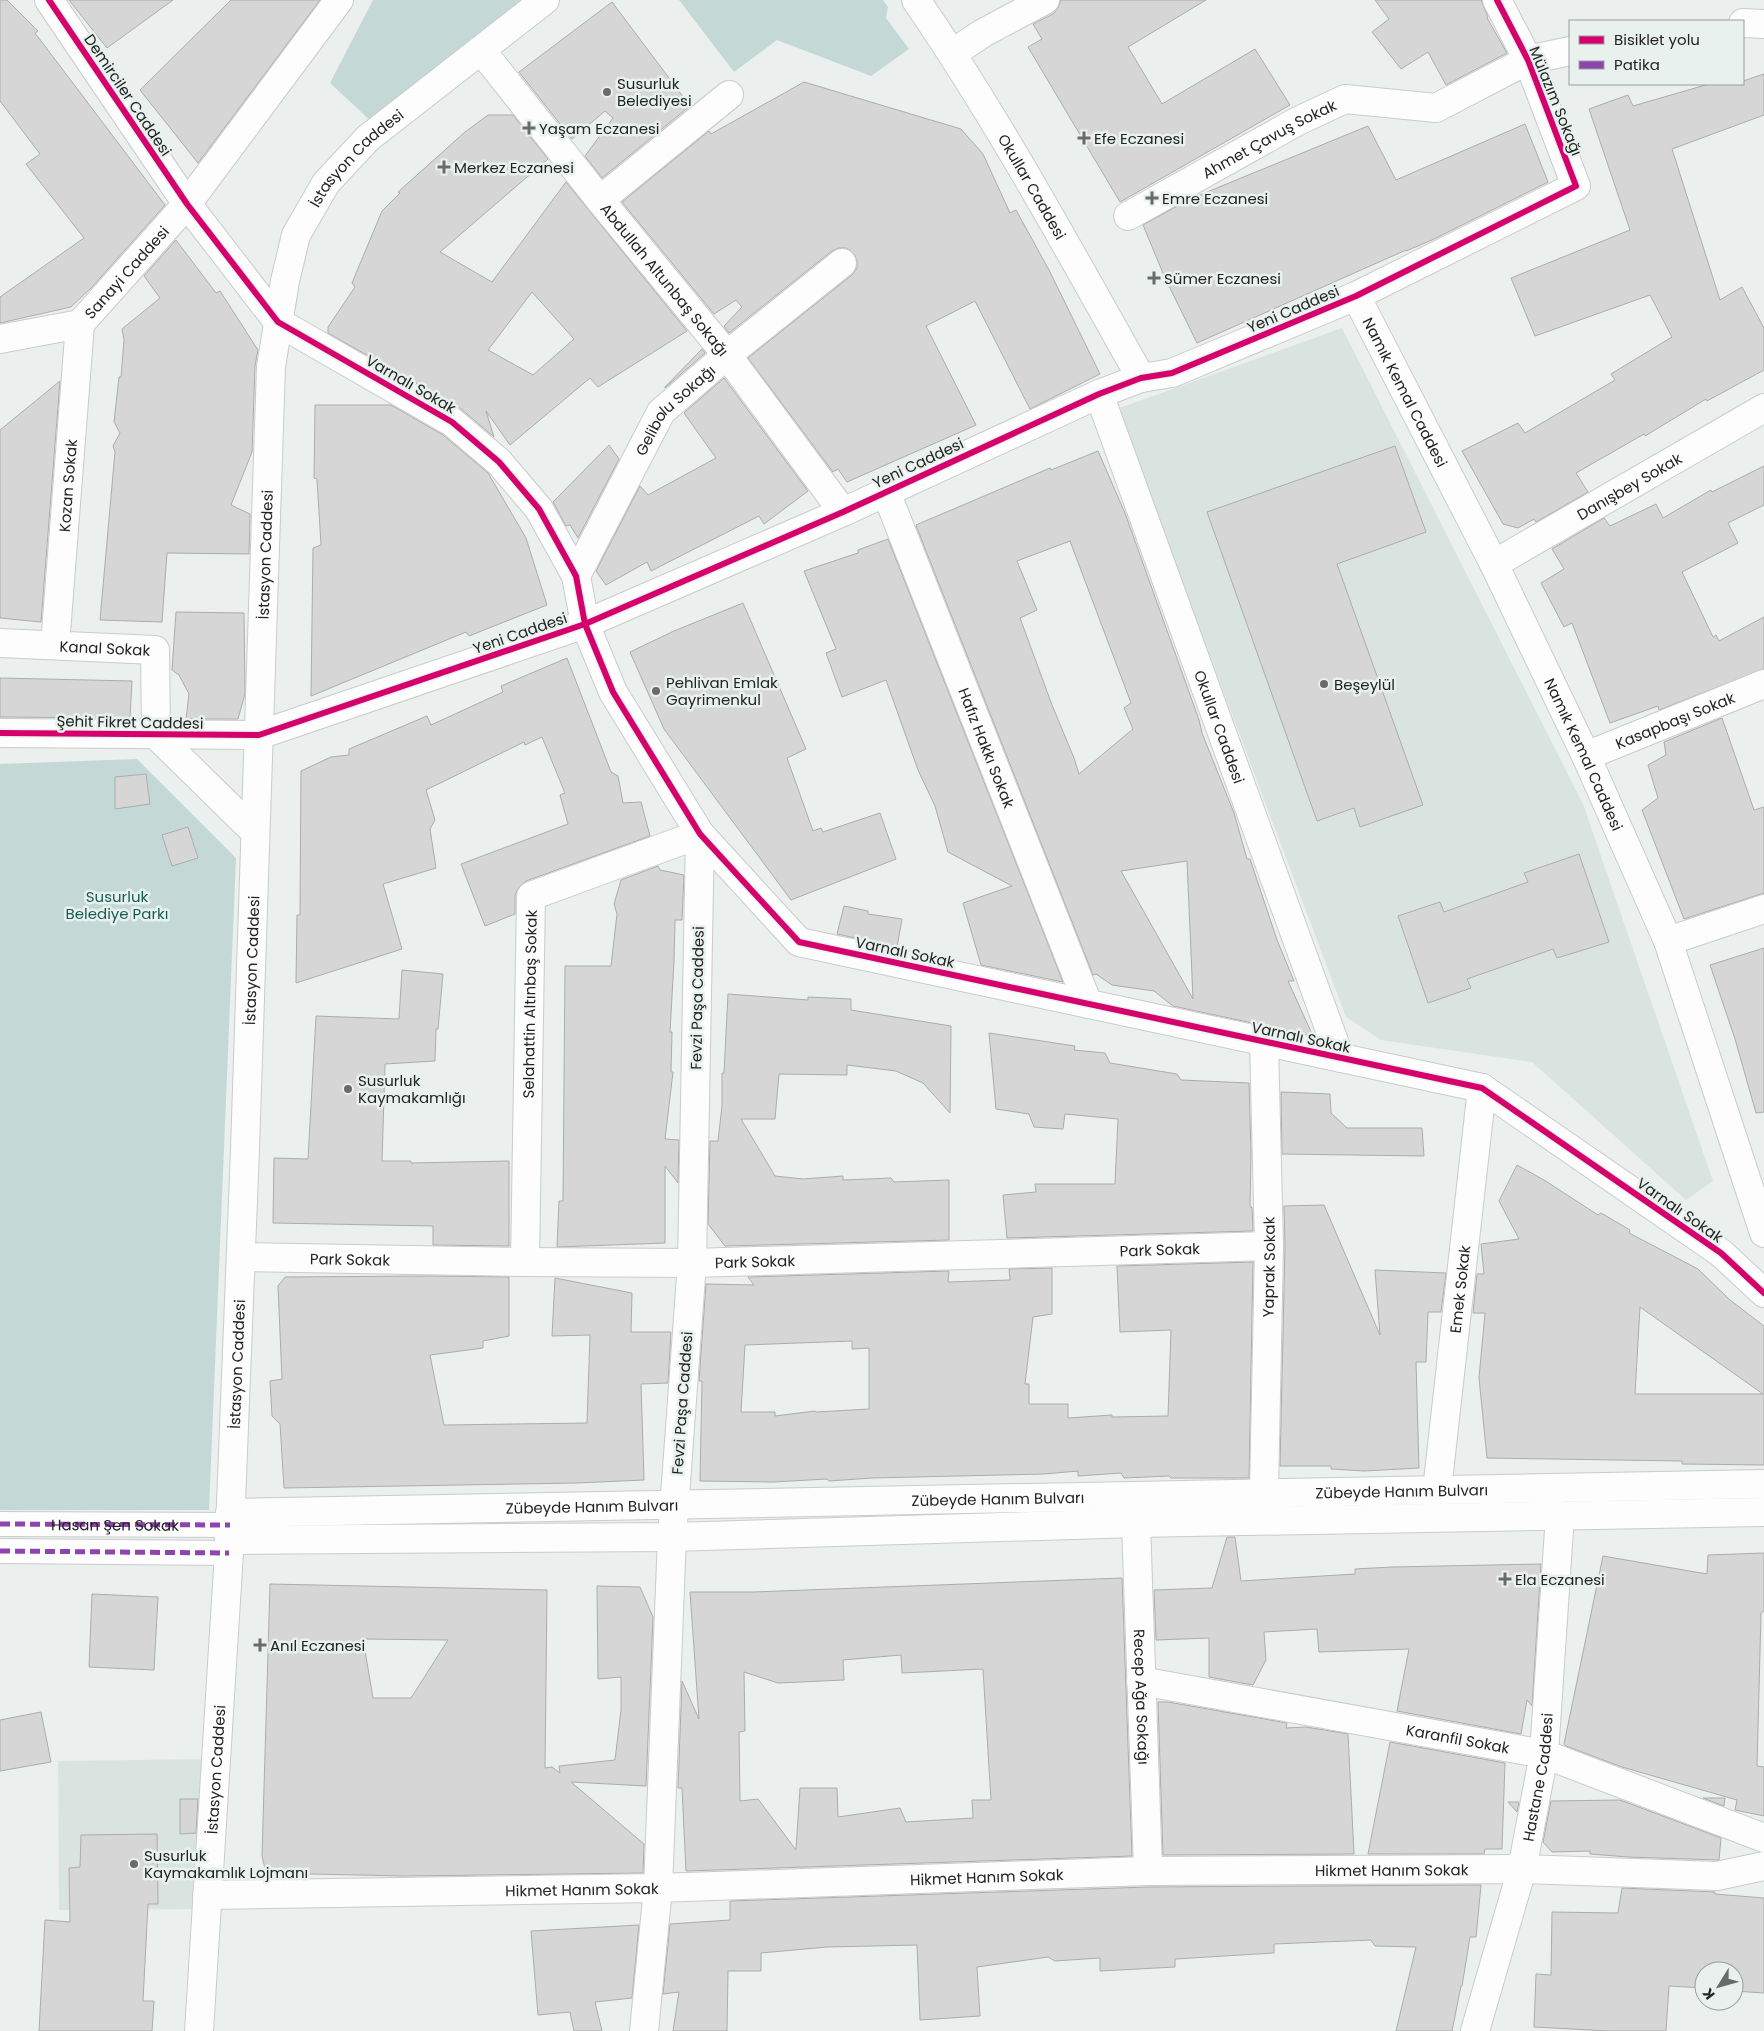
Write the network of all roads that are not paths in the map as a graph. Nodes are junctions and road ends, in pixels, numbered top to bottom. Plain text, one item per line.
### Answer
1 (49, 0) edge
2 (339, 0) edge
3 (545, 0) edge
4 (916, 0) edge
5 (1045, 0) edge
6 (1497, 0) edge
7 (1744, 23) edge
8 (1764, 24) edge
9 (480, 50) junction
10 (1569, 51) edge
11 (953, 53) junction
12 (1528, 60) junction
13 (729, 96) dead end
14 (1576, 186) joint
15 (600, 200) junction
16 (187, 204) junction
17 (1128, 216) dead end
18 (842, 263) dead end
19 (1356, 296) junction
20 (278, 322) junction
21 (80, 324) junction
22 (0, 339) edge
23 (727, 354) junction
24 (1141, 378) junction
25 (1099, 394) junction
26 (1764, 408) edge
27 (886, 492) junction
28 (843, 512) junction
29 (1494, 564) junction
30 (576, 576) junction
31 (584, 624) junction
32 (0, 643) edge
33 (55, 646) junction
34 (1764, 684) edge
35 (0, 733) edge
36 (156, 735) junction
37 (259, 735) junction
38 (1586, 756) junction
39 (255, 832) junction
40 (700, 834) junction
41 (1764, 909) edge
42 (1668, 941) junction
43 (1088, 1004) junction
44 (1264, 1042) junction
45 (1340, 1058) junction
46 (1482, 1088) junction
47 (1764, 1233) edge
48 (1269, 1246) junction
49 (241, 1257) junction
50 (525, 1262) junction
51 (692, 1263) junction
52 (1764, 1293) edge
53 (1764, 1484) edge
54 (1437, 1490) junction
55 (1264, 1493) junction
56 (674, 1504) junction
57 (1764, 1512) edge
58 (1560, 1515) junction
59 (1136, 1523) junction
60 (0, 1524) edge
61 (229, 1533) junction
62 (672, 1537) junction
63 (0, 1551) edge
64 (1141, 1681) junction
65 (1544, 1754) junction
66 (1764, 1838) edge
67 (1764, 1866) edge
68 (1522, 1869) junction
69 (1148, 1871) junction
70 (658, 1888) junction
71 (207, 1895) junction
72 (199, 2031) edge
73 (644, 2031) edge
74 (1475, 2031) edge

1 - 16 street, Demirciler Caddesi
2 - 16 street, Sanayi Caddesi
3 - 9 street, İstasyon Caddesi
4 - 11 street, Okullar Caddesi
5 - 11 street
6 - 12 street, Mülazım Sokağı
7 - 8 street
9 - 15 street, Abdullah Altunbaş Sokağı
9 - 20 street, İstasyon Caddesi
10 - 12 street, Ahmet Çavuş Sokak
11 - 24 street, Okullar Caddesi
12 - 14 street, Mülazım Sokağı
12 - 17 street, Ahmet Çavuş Sokak
13 - 15 street
14 - 19 street, Yeni Caddesi
15 - 23 street, Abdullah Altunbaş Sokağı
16 - 20 street, Demirciler Caddesi
16 - 21 street, Sanayi Caddesi
18 - 23 street, Gelibolu Sokağı
19 - 24 street, Yeni Caddesi
19 - 29 street, Namık Kemal Caddesi
20 - 30 street, Varnalı Sokak
20 - 37 street, İstasyon Caddesi
21 - 22 street, Sanayi Caddesi
21 - 33 street, Kozan Sokak
23 - 28 street, Abdullah Altunbaş Sokağı
23 - 30 street, Gelibolu Sokağı
24 - 25 street, Yeni Caddesi
25 - 27 street, Yeni Caddesi
25 - 45 street, Okullar Caddesi
26 - 29 street, Danışbey Sokak
27 - 28 street, Yeni Caddesi
27 - 43 street, Hafız Hakkı Sokak
28 - 31 street, Yeni Caddesi
29 - 38 street, Namık Kemal Caddesi
30 - 31 street, Varnalı Sokak
31 - 37 street, Yeni Caddesi
31 - 40 street, Varnalı Sokak
32 - 33 street, Kanal Sokak
33 - 36 street, Kanal Sokak
34 - 38 street, Kasapbaşı Sokak
35 - 36 street, Şehit Fikret Caddesi
36 - 37 street, Şehit Fikret Caddesi
36 - 39 street
37 - 39 street, İstasyon Caddesi
38 - 42 street, Namık Kemal Caddesi
39 - 49 street, İstasyon Caddesi
40 - 43 street, Varnalı Sokak
40 - 50 street, Selahattin Altınbaş Sokak
40 - 51 street, Fevzi Paşa Caddesi
41 - 42 street
42 - 47 street, Namık Kemal Caddesi
43 - 44 street, Varnalı Sokak
44 - 45 street, Varnalı Sokak
44 - 48 street, Yaprak Sokak
45 - 46 street, Varnalı Sokak
46 - 52 street, Varnalı Sokak
46 - 54 street, Emek Sokak
48 - 51 street, Park Sokak
48 - 55 street, Yaprak Sokak
49 - 50 street, Park Sokak
49 - 61 street, İstasyon Caddesi
50 - 51 street, Park Sokak
51 - 56 street, Fevzi Paşa Caddesi
53 - 54 street, Zübeyde Hanım Bulvarı
54 - 55 street, Zübeyde Hanım Bulvarı
55 - 56 street, Zübeyde Hanım Bulvarı
56 - 61 street, Zübeyde Hanım Bulvarı
56 - 62 street, Fevzi Paşa Caddesi
57 - 58 street
58 - 59 street
58 - 65 street, Hastane Caddesi
59 - 62 street
59 - 64 street, Recep Ağa Sokağı
60 - 61 street, Hasan Şen Sokak
61 - 62 street
61 - 63 street, Hasan Şen Sokak
61 - 71 street, İstasyon Caddesi
62 - 70 street, Fevzi Paşa Caddesi
64 - 65 street, Karanfil Sokak
64 - 69 street, Recep Ağa Sokağı
65 - 66 street, Karanfil Sokak
65 - 68 street, Hastane Caddesi
67 - 68 street, Hikmet Hanım Sokak
68 - 69 street, Hikmet Hanım Sokak
68 - 74 street, Hastane Caddesi
69 - 70 street, Hikmet Hanım Sokak
70 - 71 street, Hikmet Hanım Sokak
70 - 73 street, Fevzi Paşa Caddesi
71 - 72 street, İstasyon Caddesi

